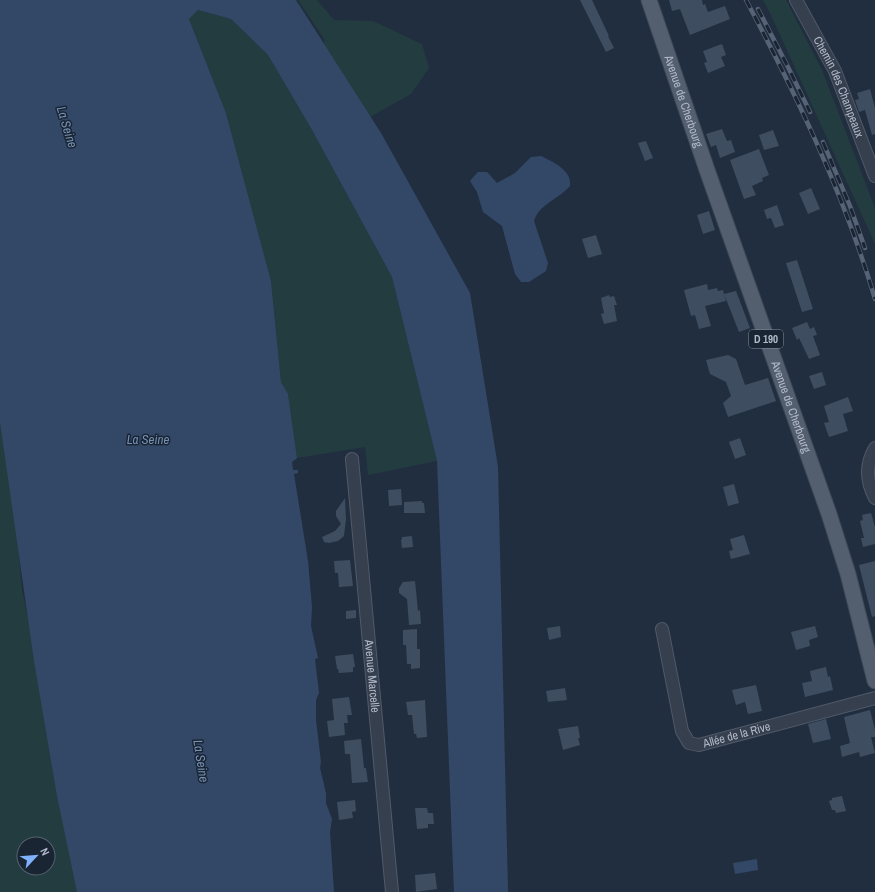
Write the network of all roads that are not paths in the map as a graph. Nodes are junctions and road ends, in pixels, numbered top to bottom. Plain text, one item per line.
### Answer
1 (649, 0) edge
2 (796, 0) edge
3 (875, 176) edge
4 (875, 448) edge
5 (352, 459) dead end
6 (875, 498) edge
7 (662, 629) dead end
8 (875, 680) edge
9 (875, 698) edge
10 (392, 892) edge

1 - 8 main road, Avenue de Cherbourg / D 190
2 - 3 street, Chemin des Champeaux
4 - 6 street
5 - 10 street, Avenue Marcelle
7 - 9 street, Allée de la Rive

